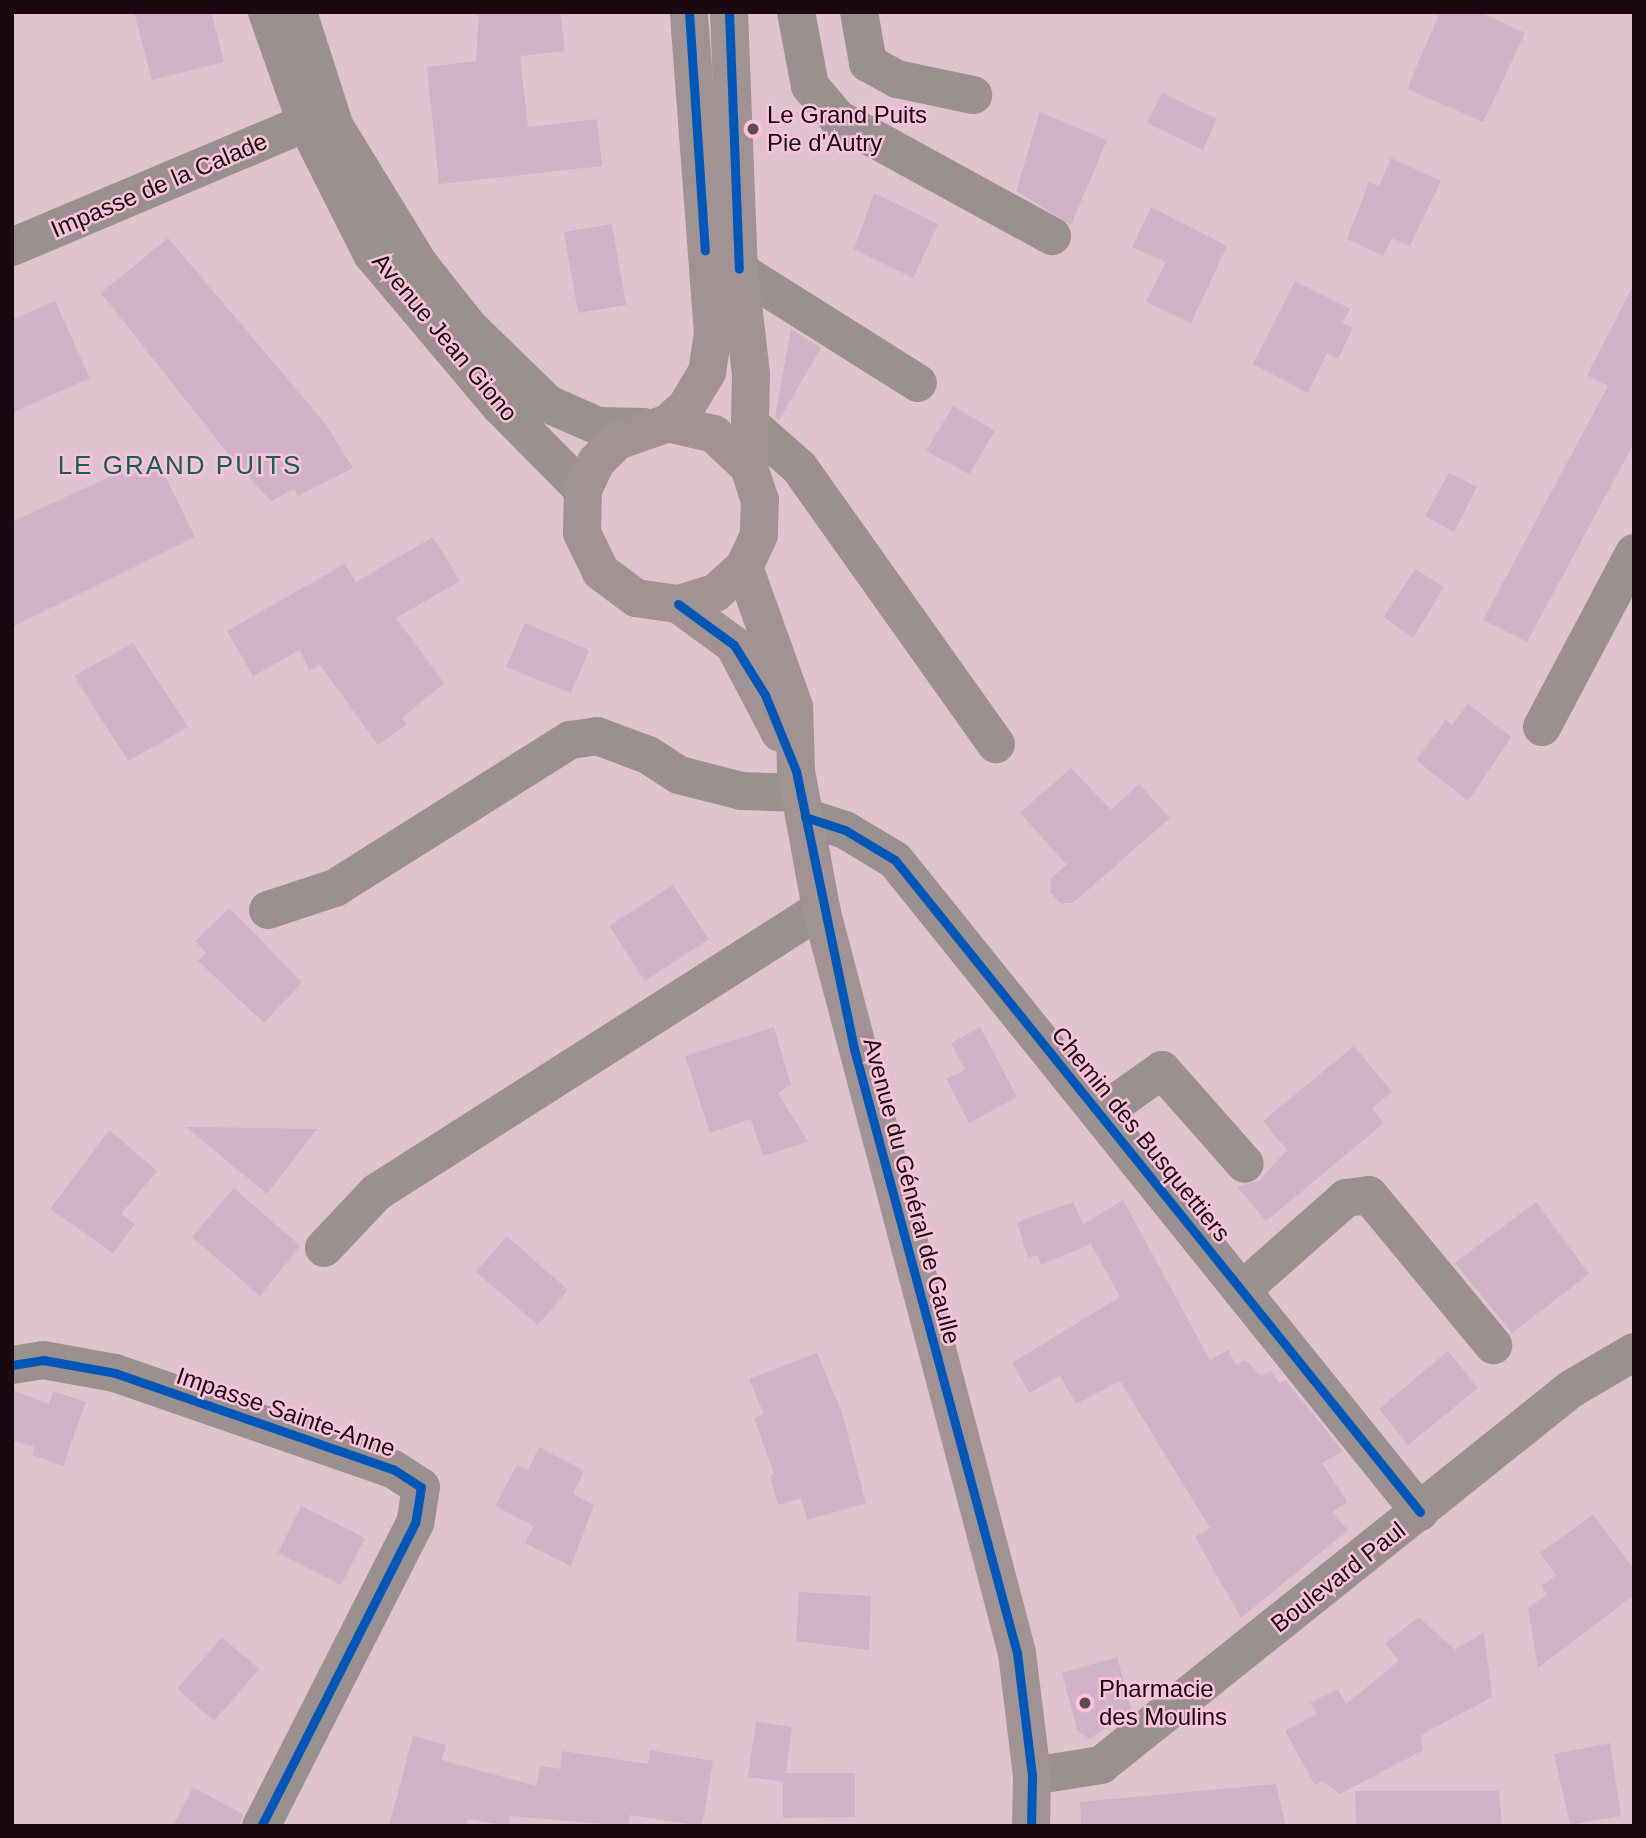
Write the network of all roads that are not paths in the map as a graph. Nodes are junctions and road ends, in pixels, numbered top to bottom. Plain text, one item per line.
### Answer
1 (267, 12) edge
2 (298, 12) edge
3 (689, 12) edge
4 (729, 12) edge
5 (796, 12) edge
6 (859, 12) edge
7 (973, 95) dead end
8 (306, 123) junction
9 (1052, 236) dead end
10 (12, 247) edge
11 (705, 250) junction
12 (739, 269) junction
13 (918, 383) dead end
14 (750, 424) junction
15 (656, 425) junction
16 (748, 467) junction
17 (583, 490) junction
18 (1634, 553) edge
19 (744, 567) junction
20 (678, 604) junction
21 (1542, 727) dead end
22 (996, 744) dead end
23 (800, 793) junction
24 (268, 909) dead end
25 (821, 909) junction
26 (1100, 1114) junction
27 (1245, 1164) dead end
28 (324, 1248) dead end
29 (1242, 1290) junction
30 (1493, 1346) dead end
31 (1634, 1352) edge
32 (12, 1364) edge
33 (1420, 1512) junction
34 (1032, 1776) junction
35 (261, 1826) edge
36 (1031, 1826) edge

1 - 8 street, Avenue Jean Giono
2 - 15 street, Avenue Jean Giono
3 - 11 main road
4 - 12 main road
5 - 9 street
6 - 7 street
8 - 10 street, Impasse de la Calade
8 - 17 street, Avenue Jean Giono
11 - 12 street
11 - 15 main road
12 - 13 street
12 - 14 main road
14 - 16 main road
14 - 22 street
15 - 16 main road
15 - 17 main road
16 - 19 main road
17 - 20 main road
18 - 21 street
19 - 20 main road
19 - 23 main road, Avenue du Général de Gaulle
20 - 23 main road, Avenue du Général de Gaulle
23 - 24 street, Chemin des Busquettiers
23 - 25 main road, Avenue du Général de Gaulle
23 - 26 street, Chemin des Busquettiers
25 - 28 street
25 - 34 main road, Avenue du Général de Gaulle
26 - 27 street
26 - 29 street, Chemin des Busquettiers
29 - 30 street
29 - 33 street, Chemin des Busquettiers
31 - 33 street, Boulevard Paul
32 - 35 street, Impasse Sainte-Anne
33 - 34 street, Boulevard Paul
34 - 36 main road, Avenue du Général de Gaulle

